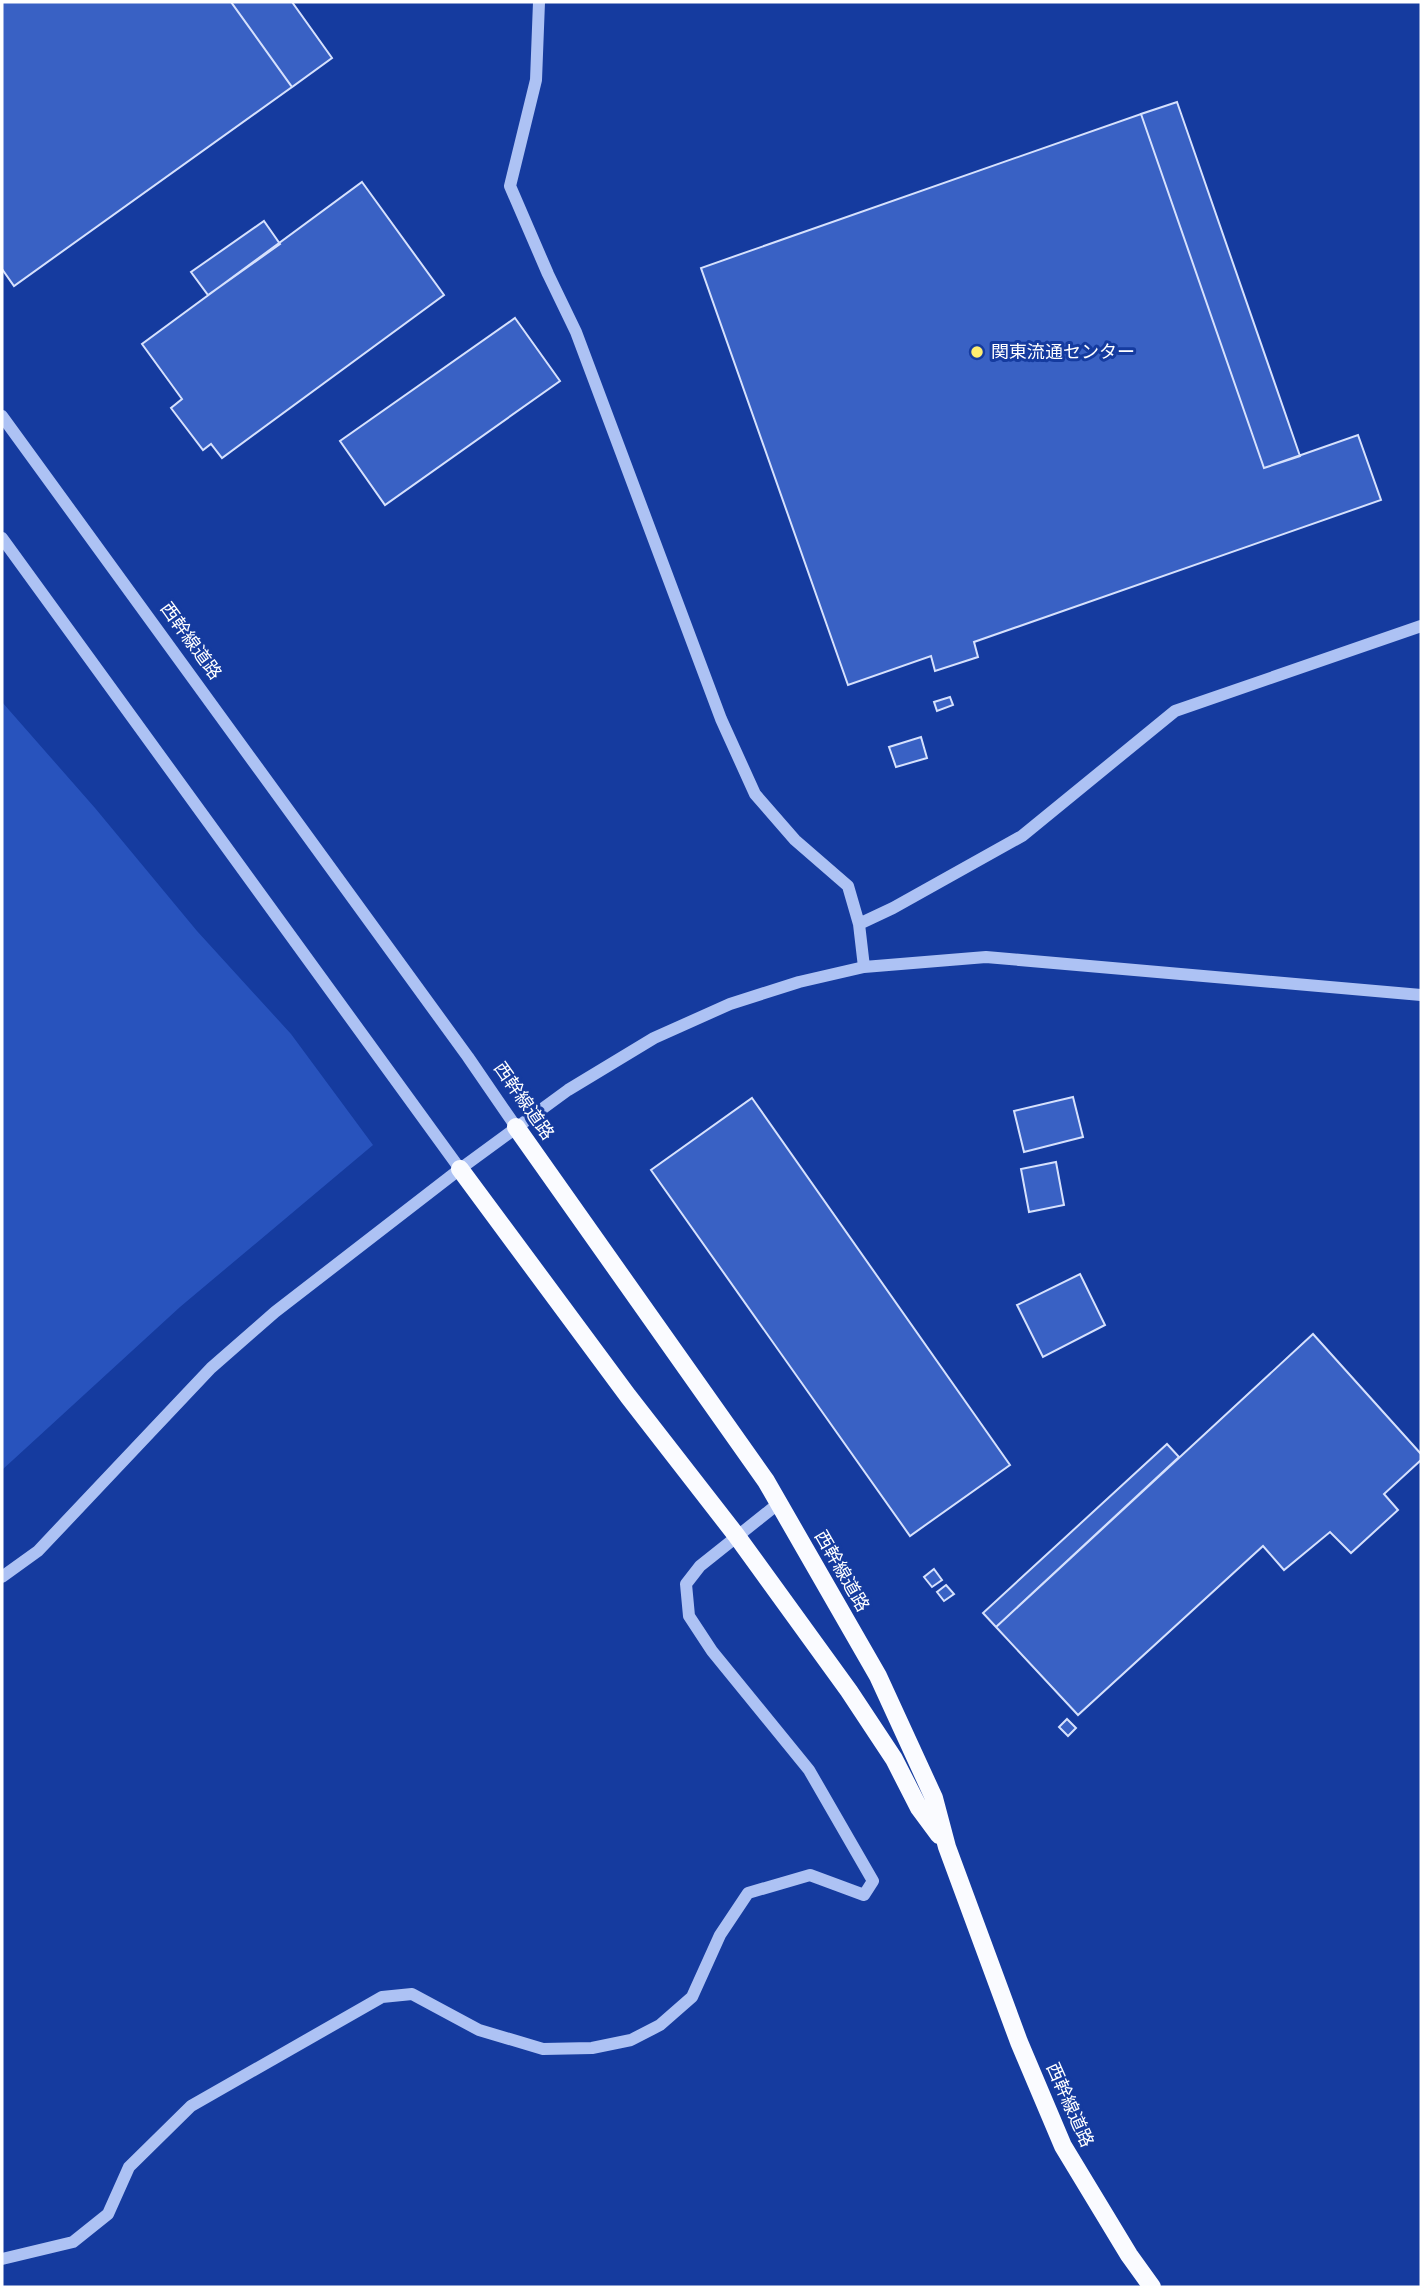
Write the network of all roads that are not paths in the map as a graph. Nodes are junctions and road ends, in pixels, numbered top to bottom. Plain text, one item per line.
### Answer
1 (539, 2) edge
2 (2, 416) edge
3 (2, 538) edge
4 (1421, 626) edge
5 (859, 923) junction
6 (864, 967) junction
7 (1421, 995) edge
8 (516, 1127) junction
9 (460, 1169) junction
10 (779, 1503) junction
11 (736, 1535) junction
12 (2, 1577) edge
13 (947, 1847) junction
14 (2, 2259) edge
15 (1152, 2287) edge

1 - 5 street
2 - 8 street, 西幹線道路
3 - 9 street, 西幹線道路
4 - 5 street
5 - 6 street
6 - 7 street
6 - 8 street
8 - 9 street
8 - 10 main road, 西幹線道路
9 - 11 main road, 西幹線道路
9 - 12 street
10 - 11 street
10 - 13 main road, 西幹線道路
11 - 13 main road, 西幹線道路
11 - 14 street
13 - 15 main road, 西幹線道路

